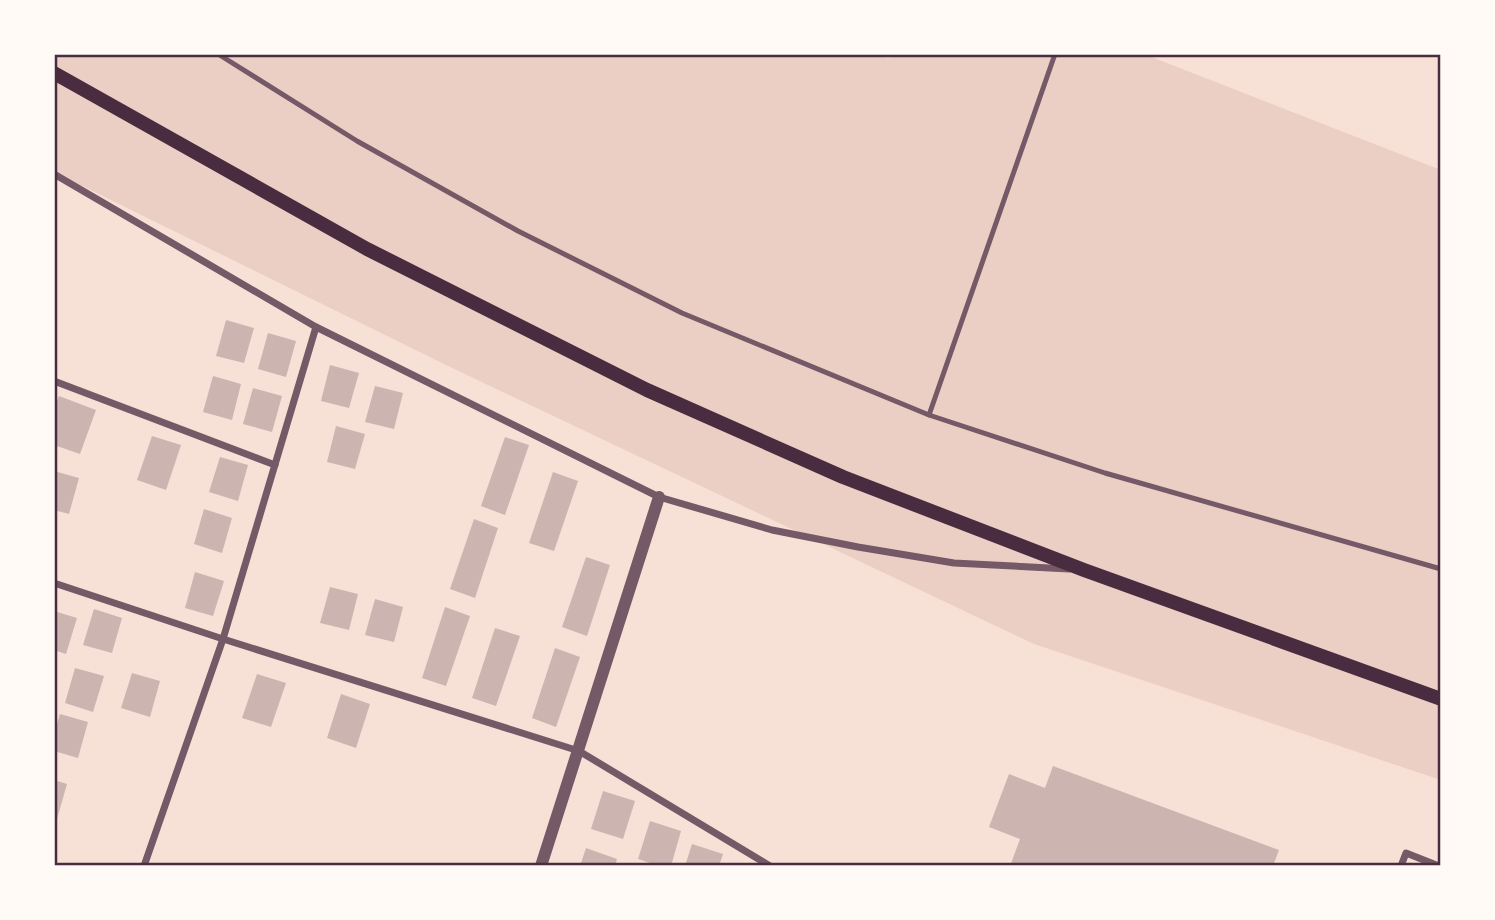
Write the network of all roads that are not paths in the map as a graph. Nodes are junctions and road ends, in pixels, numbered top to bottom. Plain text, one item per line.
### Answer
1 (218, 54) edge
2 (1055, 54) edge
3 (54, 73) edge
4 (54, 174) edge
5 (316, 327) junction
6 (54, 381) edge
7 (929, 415) junction
8 (275, 465) junction
9 (659, 497) junction
10 (1441, 569) edge
11 (1084, 570) junction
12 (54, 583) edge
13 (223, 639) junction
14 (1441, 699) edge
15 (579, 751) junction
16 (144, 866) edge
17 (541, 866) edge
18 (770, 866) edge
19 (1401, 866) edge
20 (1438, 866) edge

1 - 7 lane
2 - 7 lane
3 - 11 main road
4 - 5 street
5 - 8 street
5 - 9 street
6 - 8 street
7 - 10 lane
8 - 13 street
9 - 11 street
9 - 15 street
11 - 14 main road
12 - 13 street
13 - 15 street
13 - 16 street
15 - 17 street
15 - 18 street
19 - 20 street

